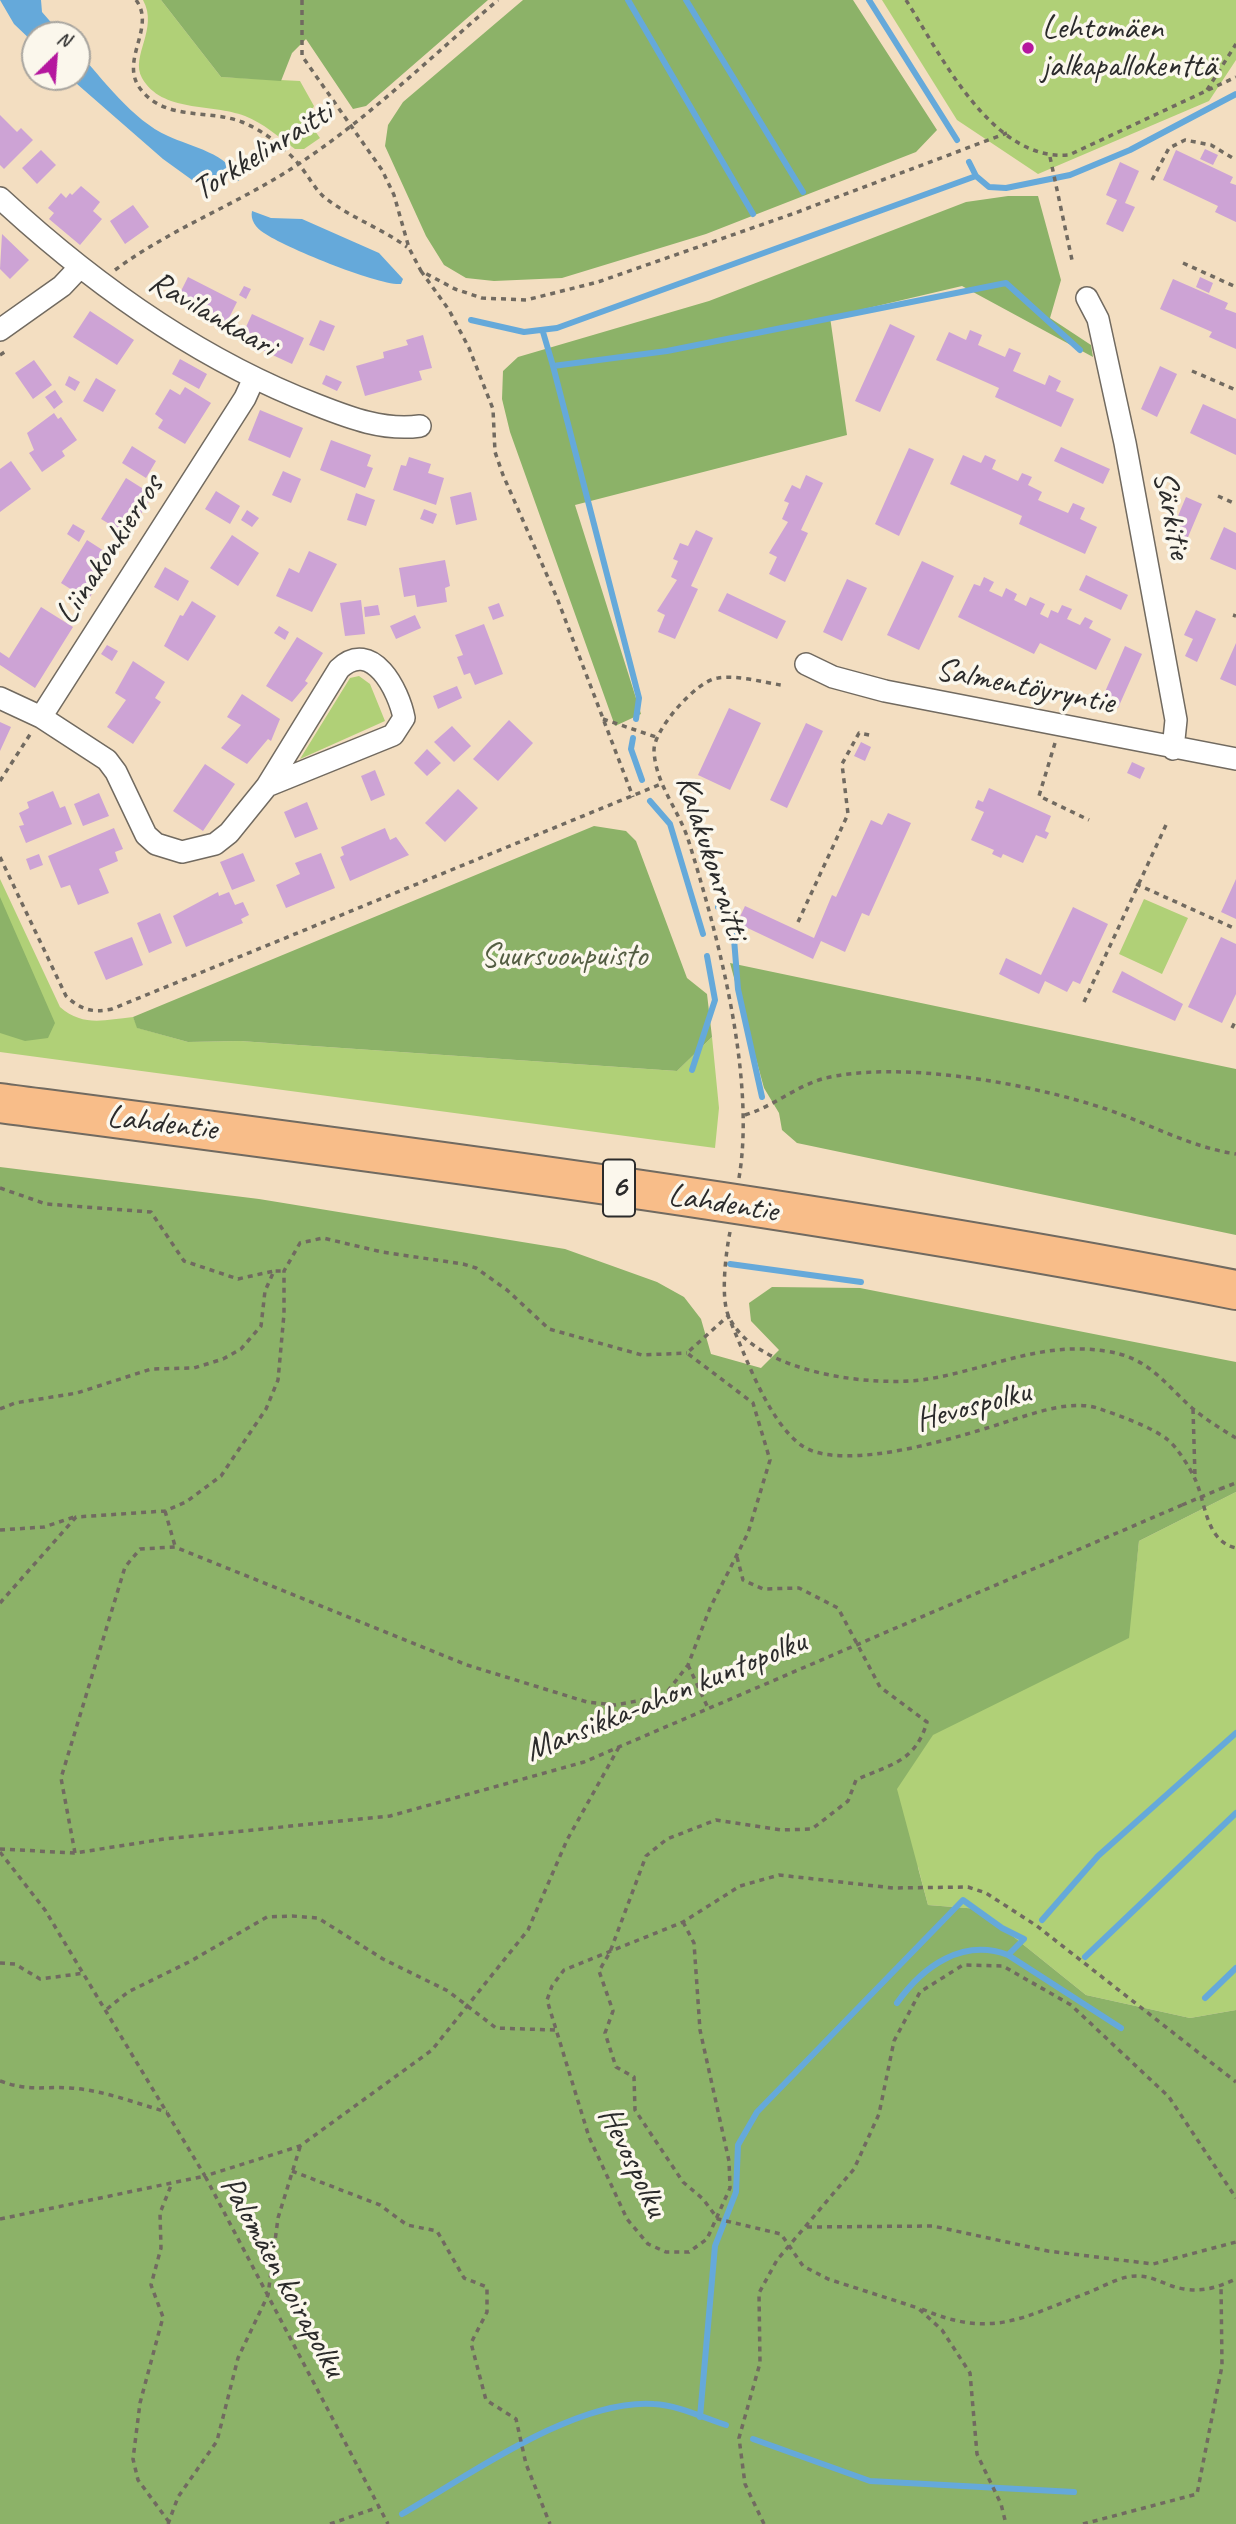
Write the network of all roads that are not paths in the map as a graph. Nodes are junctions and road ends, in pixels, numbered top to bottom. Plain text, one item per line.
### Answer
1 (0, 198) edge
2 (79, 268) junction
3 (1087, 298) dead end
4 (0, 330) edge
5 (254, 378) junction
6 (420, 426) dead end
7 (806, 664) dead end
8 (0, 698) edge
9 (41, 717) junction
10 (1173, 749) junction
11 (1236, 759) edge
12 (267, 786) junction
13 (0, 1103) edge
14 (1236, 1290) edge

1 - 2 street, Ravilankaari
2 - 4 street
2 - 5 street, Ravilankaari
3 - 10 street, Särkitie
5 - 6 street, Ravilankaari
5 - 9 street, Liinakonkierros
7 - 10 street, Salmentöyryntie
8 - 9 street
9 - 12 street
10 - 11 street, Salmentöyryntie
12 - 12 street
13 - 14 highway, Lahdentie / 6

